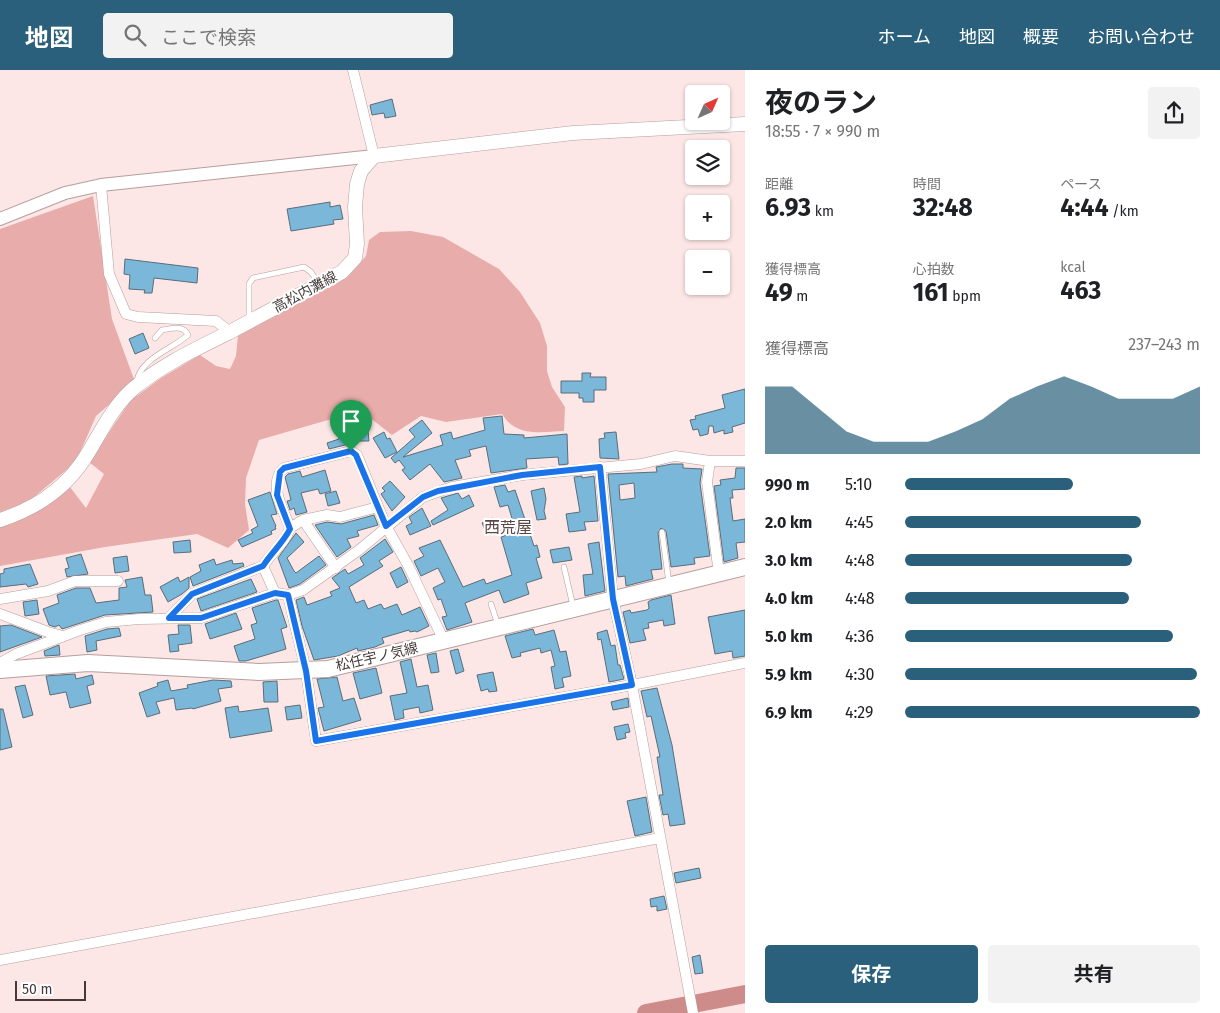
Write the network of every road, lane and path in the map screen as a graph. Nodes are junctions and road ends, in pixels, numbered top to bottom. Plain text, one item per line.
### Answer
1 (353, 70) edge
2 (745, 124) edge
3 (374, 156) junction
4 (101, 185) junction
5 (0, 219) edge
6 (319, 284) junction
7 (249, 322) junction
8 (230, 332) junction
9 (155, 338) dead end
10 (136, 387) junction
11 (710, 461) junction
12 (745, 462) edge
13 (600, 467) junction
14 (378, 507) junction
15 (0, 520) edge
16 (303, 520) junction
17 (386, 526) junction
18 (290, 528) junction
19 (662, 532) dead end
20 (263, 566) junction
21 (564, 567) dead end
22 (745, 567) edge
23 (336, 568) junction
24 (718, 574) junction
25 (118, 581) dead end
26 (669, 586) junction
27 (275, 593) junction
28 (288, 595) junction
29 (0, 599) edge
30 (613, 599) junction
31 (491, 604) dead end
32 (574, 610) junction
33 (0, 614) edge
34 (169, 618) junction
35 (499, 628) junction
36 (64, 636) junction
37 (444, 641) junction
38 (0, 663) edge
39 (745, 663) edge
40 (0, 670) edge
41 (306, 671) junction
42 (632, 685) junction
43 (660, 838) junction
44 (0, 960) edge
45 (693, 1013) edge

1 - 3 street
2 - 3 main road
3 - 4 street
3 - 6 main road, 高松内灘線
4 - 5 street
4 - 8 street
6 - 7 main road, 高松内灘線
6 - 7 lane
7 - 8 main road, 高松内灘線
8 - 10 main road, 高松内灘線
9 - 10 lane
10 - 15 main road, 高松内灘線
11 - 12 street
11 - 13 street
11 - 24 street
13 - 17 street
13 - 30 street
14 - 16 street
14 - 17 street
14 - 18 street
16 - 18 street
16 - 23 street
17 - 23 street
17 - 37 street
18 - 20 street
19 - 26 lane
20 - 27 street
20 - 34 street
21 - 32 lane
22 - 24 main road, 松任宇ノ気線
23 - 28 street
24 - 26 main road, 松任宇ノ気線
25 - 29 street
26 - 30 main road, 松任宇ノ気線
27 - 28 street
27 - 34 street
28 - 41 street
30 - 32 main road, 松任宇ノ気線
30 - 42 street
31 - 35 lane
32 - 35 main road, 松任宇ノ気線
33 - 36 street
34 - 36 street
35 - 37 main road, 松任宇ノ気線
36 - 38 street
37 - 41 main road, 松任宇ノ気線
39 - 42 street
40 - 41 main road, 松任宇ノ気線
41 - 42 street
42 - 43 street
43 - 44 street
43 - 45 street

